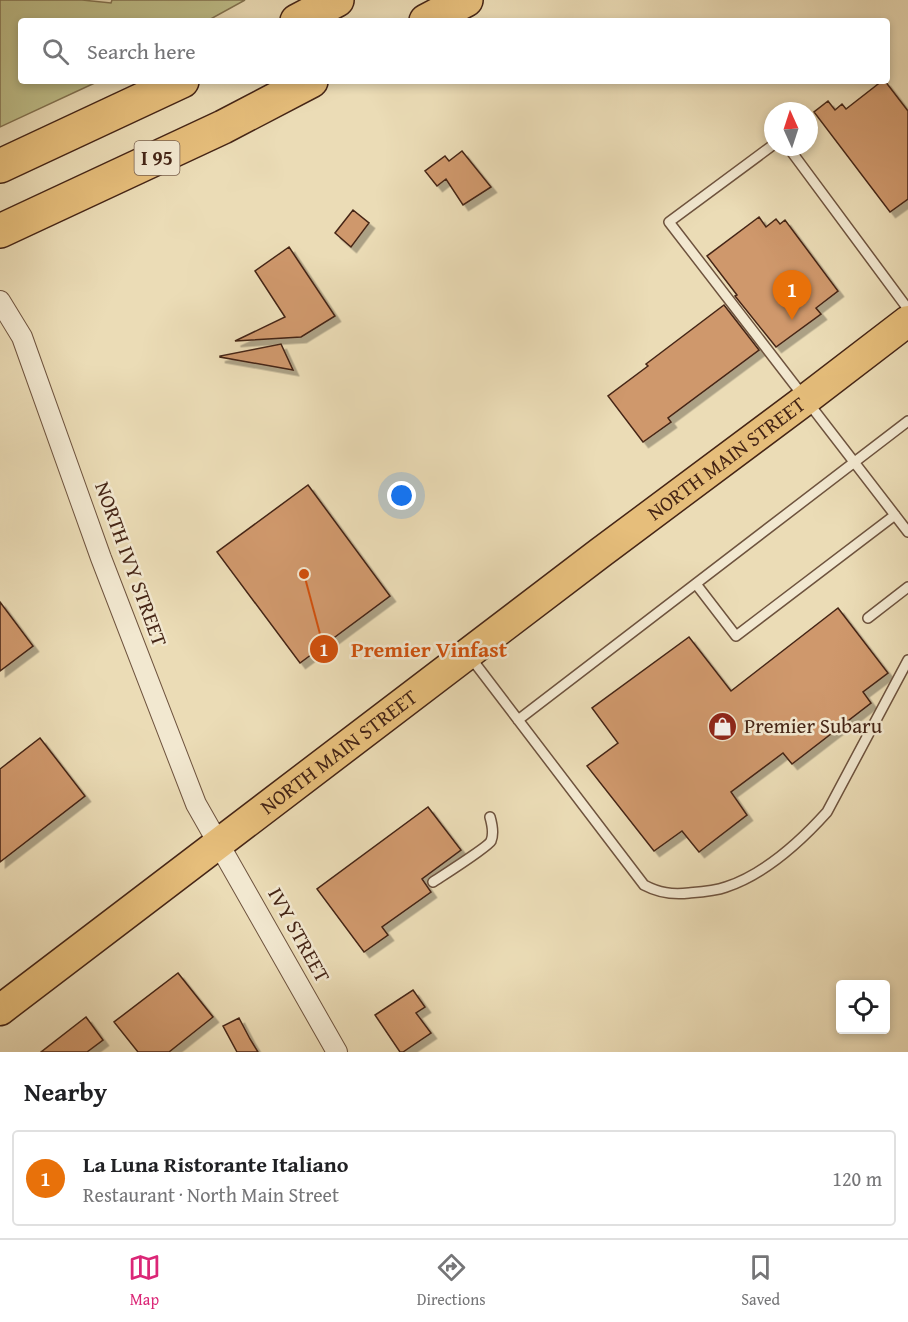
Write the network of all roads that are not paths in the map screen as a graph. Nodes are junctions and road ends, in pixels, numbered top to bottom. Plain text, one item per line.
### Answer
1 (337, 0) edge
2 (466, 0) edge
3 (303, 18) edge
4 (432, 18) edge
5 (176, 84) edge
6 (305, 84) edge
7 (764, 152) edge
8 (795, 156) edge
9 (0, 166) edge
10 (0, 231) edge
11 (0, 301) edge
12 (908, 309) edge
13 (908, 321) edge
14 (805, 400) junction
15 (908, 420) edge
16 (854, 463) junction
17 (895, 515) junction
18 (908, 532) edge
19 (696, 584) junction
20 (908, 587) edge
21 (868, 618) dead end
22 (467, 654) junction
23 (908, 660) edge
24 (518, 720) junction
25 (490, 817) dead end
26 (219, 842) junction
27 (433, 882) dead end
28 (0, 1010) edge
29 (337, 1052) edge

1 - 3 highway
2 - 4 highway
5 - 9 highway
6 - 10 highway, I 95
7 - 14 lane
8 - 12 lane
11 - 26 street, NORTH IVY STREET
13 - 14 main road, NORTH MAIN STREET
14 - 16 lane
14 - 22 main road, NORTH MAIN STREET
15 - 16 lane
16 - 17 lane
16 - 19 lane
17 - 18 lane
17 - 19 lane
19 - 24 lane
20 - 21 lane
22 - 24 lane
22 - 26 main road, NORTH MAIN STREET
23 - 24 lane
25 - 27 lane
26 - 28 main road, NORTH MAIN STREET
26 - 29 street, IVY STREET

